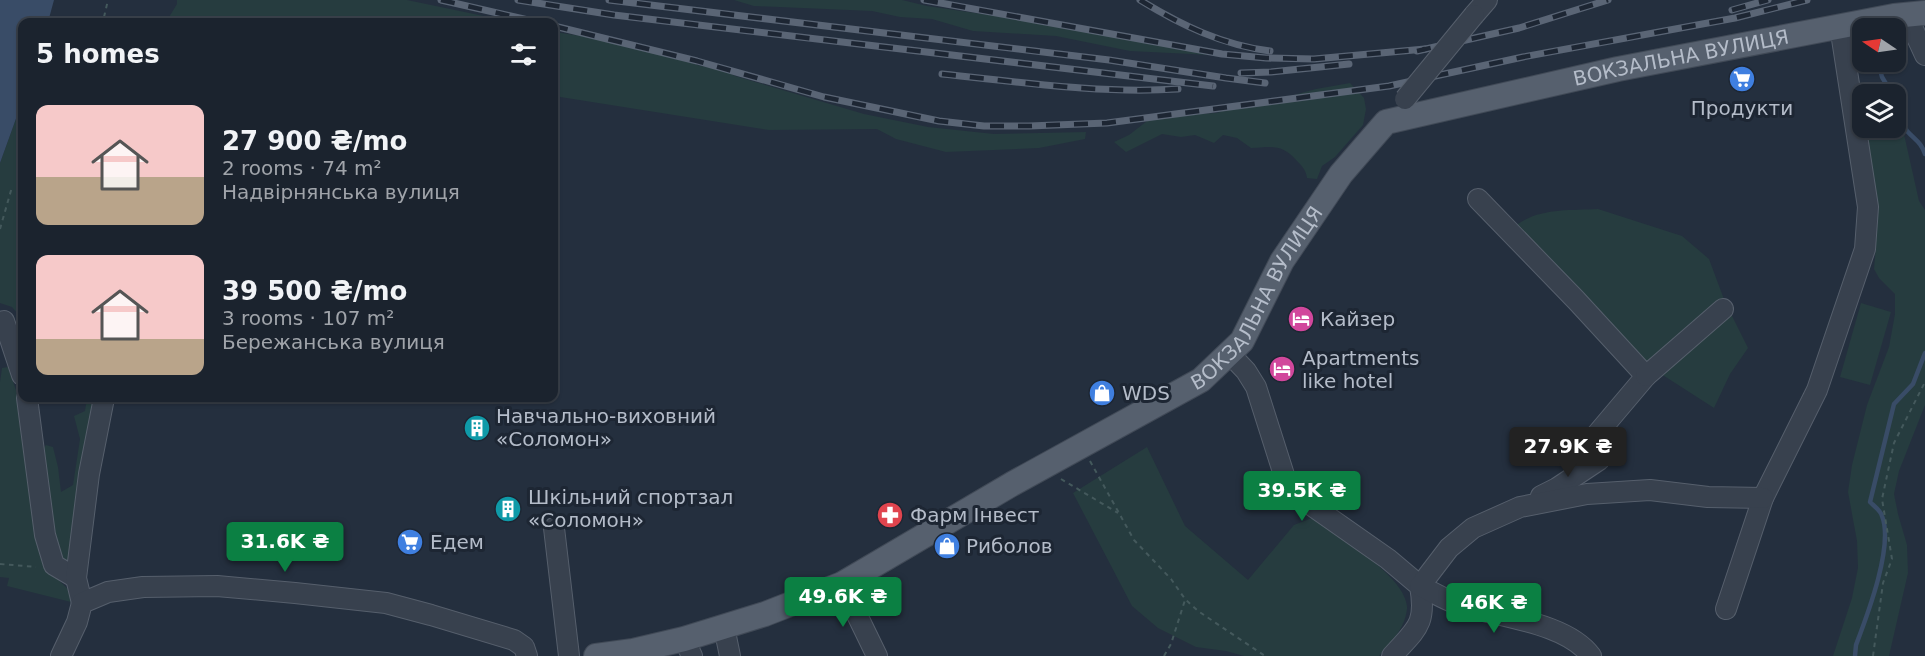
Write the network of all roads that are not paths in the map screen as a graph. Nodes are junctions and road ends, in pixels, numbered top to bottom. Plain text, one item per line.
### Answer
1 (1480, 7) edge
2 (1916, 14) edge
3 (1840, 26) junction
4 (1925, 55) edge
5 (1386, 122) junction
6 (1478, 199) dead end
7 (1723, 309) dead end
8 (4, 321) dead end
9 (1229, 353) junction
10 (16, 361) edge
11 (1646, 376) junction
12 (28, 402) edge
13 (103, 402) edge
14 (1763, 498) junction
15 (1520, 507) junction
16 (554, 528) dead end
17 (76, 579) junction
18 (842, 584) junction
19 (1420, 586) junction
20 (82, 603) junction
21 (1726, 609) dead end
22 (724, 627) junction
23 (688, 648) edge
24 (633, 653) edge
25 (61, 656) edge
26 (526, 656) edge
27 (569, 656) edge
28 (596, 656) edge
29 (730, 656) edge
30 (877, 656) edge
31 (1392, 656) edge
32 (1591, 656) edge

1 - 5 street, bridge
2 - 3 main road, ВОКЗАЛЬНА ВУЛИЦЯ
2 - 4 street
3 - 5 main road, ВОКЗАЛЬНА ВУЛИЦЯ
3 - 14 street
5 - 9 main road, ВОКЗАЛЬНА ВУЛИЦЯ
6 - 11 street
7 - 11 street
8 - 10 street
9 - 18 main road, ВОКЗАЛЬНА ВУЛИЦЯ
9 - 19 street
11 - 15 street
12 - 17 street
13 - 17 street
14 - 15 street
14 - 21 street
15 - 19 street
16 - 27 street
17 - 20 street
18 - 22 main road, ВОКЗАЛЬНА ВУЛИЦЯ
18 - 30 street
19 - 31 street
19 - 32 street
20 - 25 street
20 - 26 street
22 - 23 main road, ВОКЗАЛЬНА ВУЛИЦЯ
22 - 29 street
23 - 24 main road, ВОКЗАЛЬНА ВУЛИЦЯ
24 - 28 main road, ВОКЗАЛЬНА ВУЛИЦЯ

